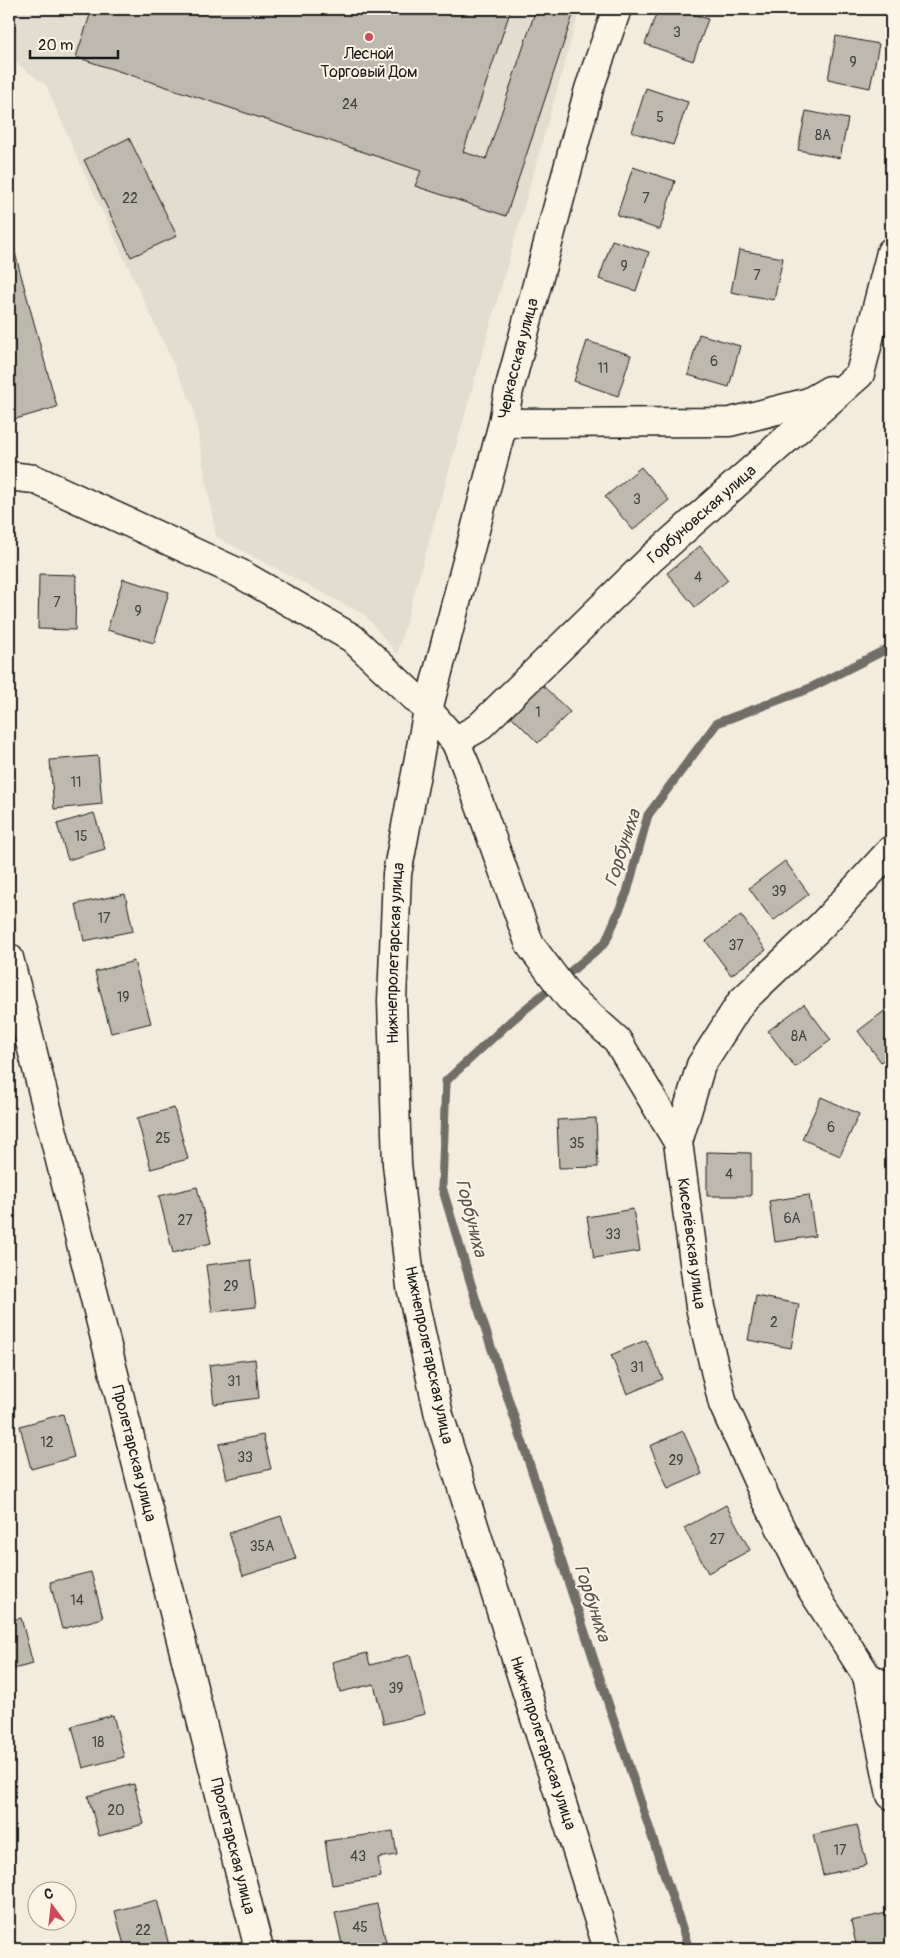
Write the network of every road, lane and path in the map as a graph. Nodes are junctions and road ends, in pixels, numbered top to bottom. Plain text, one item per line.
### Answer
1 (617, 9) edge
2 (891, 252) edge
3 (860, 374) junction
4 (503, 423) junction
5 (9, 476) edge
6 (428, 710) junction
7 (455, 741) junction
8 (891, 850) edge
9 (9, 958) edge
10 (678, 1142) junction
11 (867, 1676) junction
12 (891, 1690) edge
13 (891, 1795) edge
14 (259, 1949) edge
15 (608, 1949) edge

1 - 4 street, Черкасская улица
2 - 3 street
3 - 4 street
3 - 7 street, Горбуновская улица
4 - 6 street, Черкасская улица
5 - 6 street
6 - 7 street
6 - 15 street, Нижнепролетарская улица
7 - 10 street
8 - 10 street, Киселёвская улица
9 - 14 street, Пролетарская улица
10 - 11 street, Киселёвская улица
11 - 12 street, Киселёвская улица
11 - 13 street, Киселёвская улица

